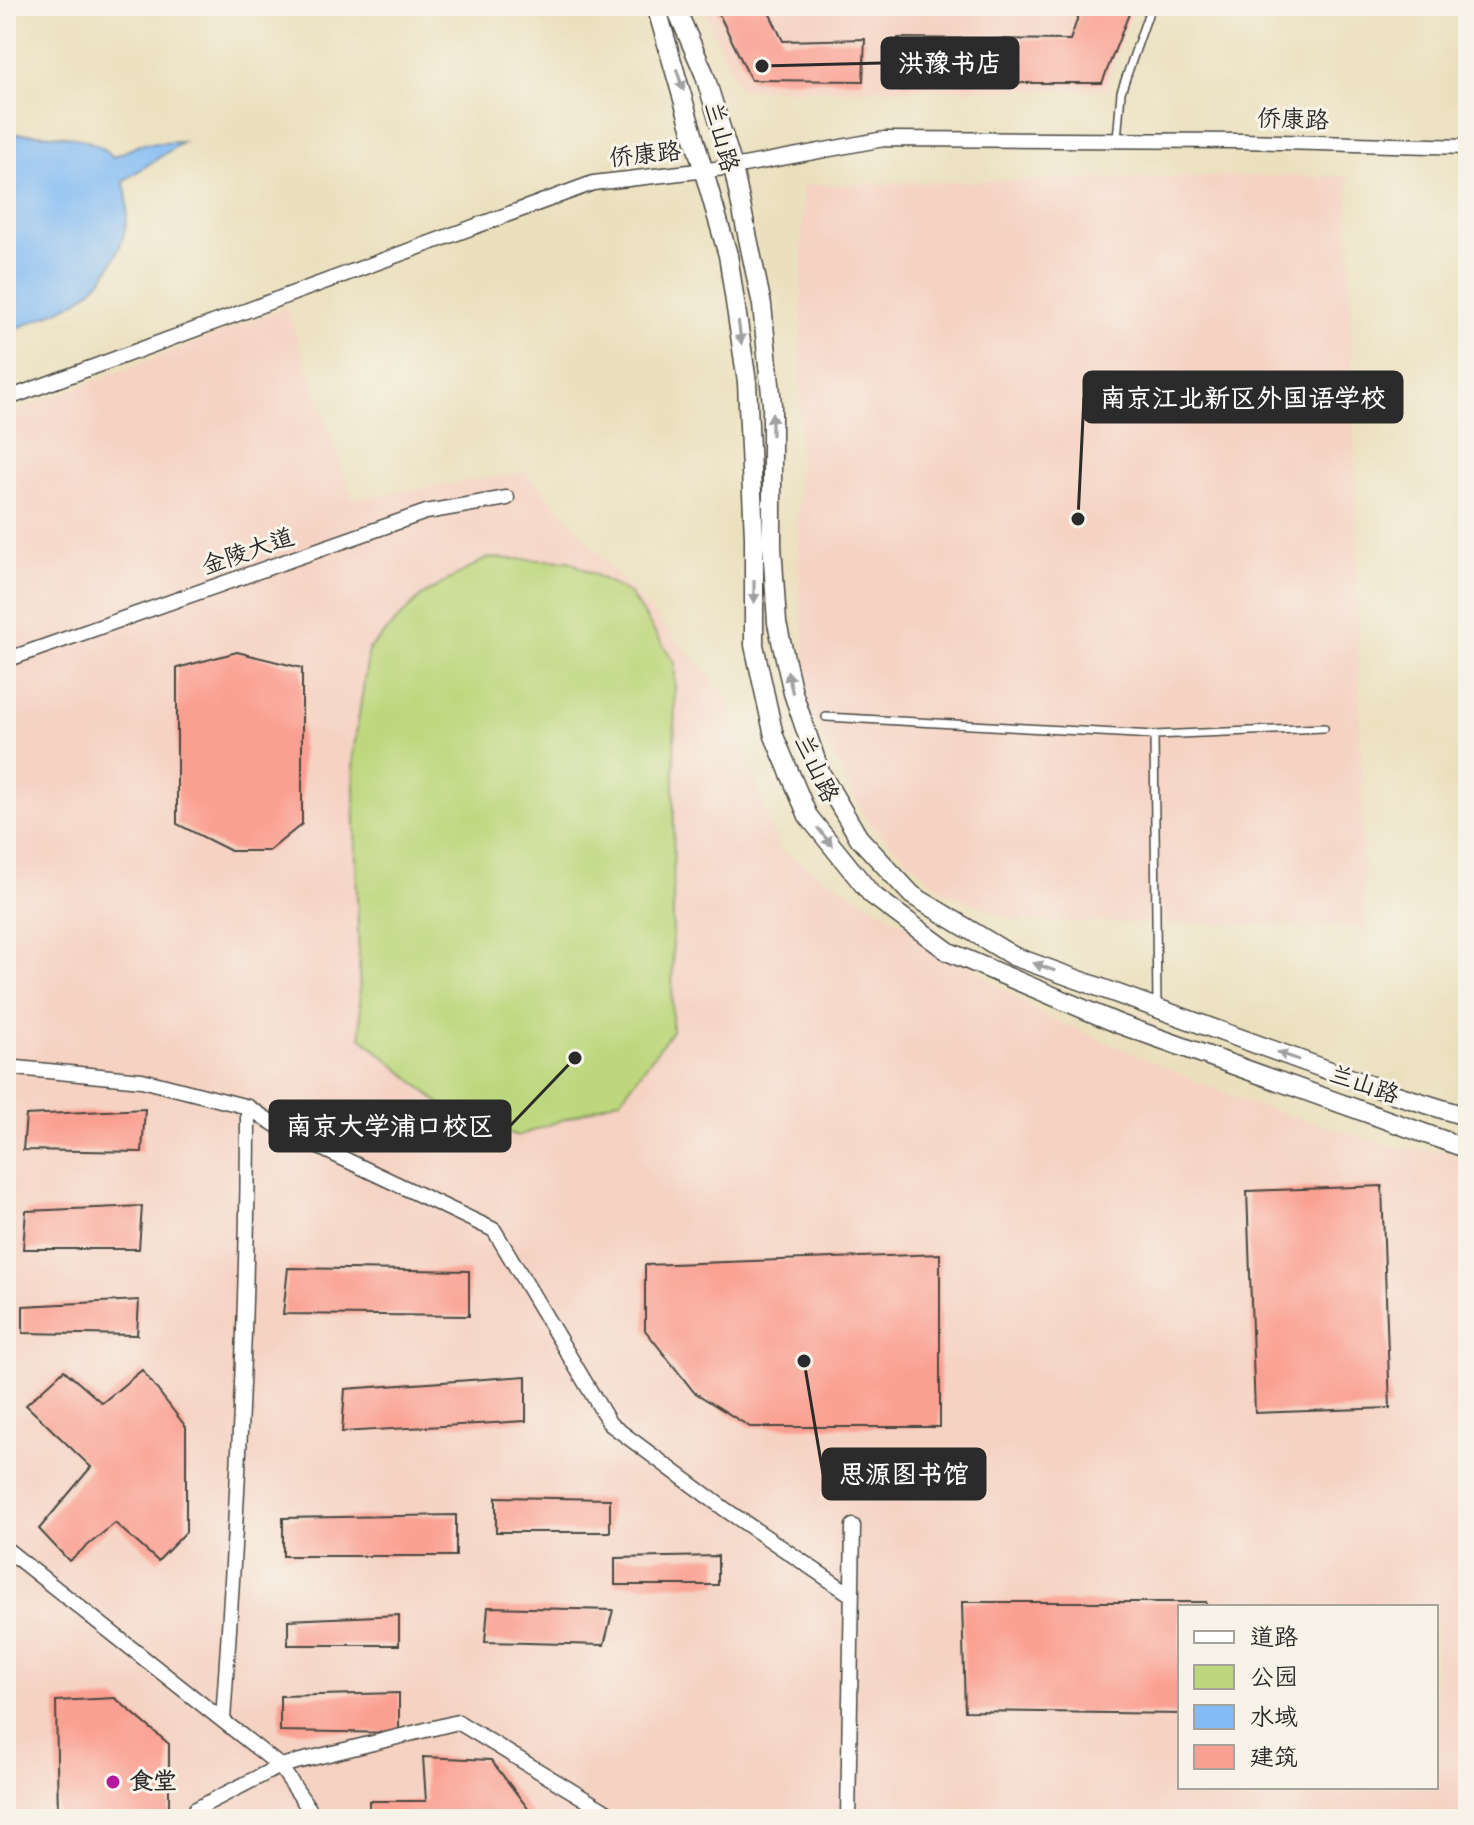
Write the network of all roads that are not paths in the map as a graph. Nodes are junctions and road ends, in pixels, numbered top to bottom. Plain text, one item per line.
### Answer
1 (656, 6) edge
2 (675, 6) edge
3 (1151, 6) edge
4 (1117, 140) junction
5 (1468, 147) edge
6 (733, 167) junction
7 (705, 171) junction
8 (6, 399) edge
9 (507, 498) dead end
10 (6, 660) edge
11 (826, 717) dead end
12 (1324, 728) dead end
13 (1154, 735) junction
14 (1157, 1008) junction
15 (6, 1067) edge
16 (248, 1107) junction
17 (1468, 1117) edge
18 (1468, 1149) edge
19 (853, 1526) dead end
20 (6, 1549) edge
21 (850, 1594) junction
22 (223, 1720) junction
23 (280, 1766) junction
24 (196, 1819) edge
25 (316, 1819) edge
26 (618, 1819) edge
27 (848, 1819) edge

1 -> 7 street, 兰山路
2 - 6 street, 兰山路
3 - 4 lane
4 - 5 street, 侨康路
4 - 6 street, 侨康路
6 - 7 street, 侨康路
14 -> 6 street, 兰山路
7 - 8 street, 侨康路
7 -> 18 street, 兰山路
9 - 10 street, 金陵大道
11 - 13 lane
12 - 13 lane
13 - 14 lane
17 -> 14 street, 兰山路
15 - 16 street
16 - 21 street
16 - 22 street
19 - 21 street
20 - 22 street
21 - 27 street
22 - 23 street
23 - 24 street
23 - 25 street
23 - 26 street

